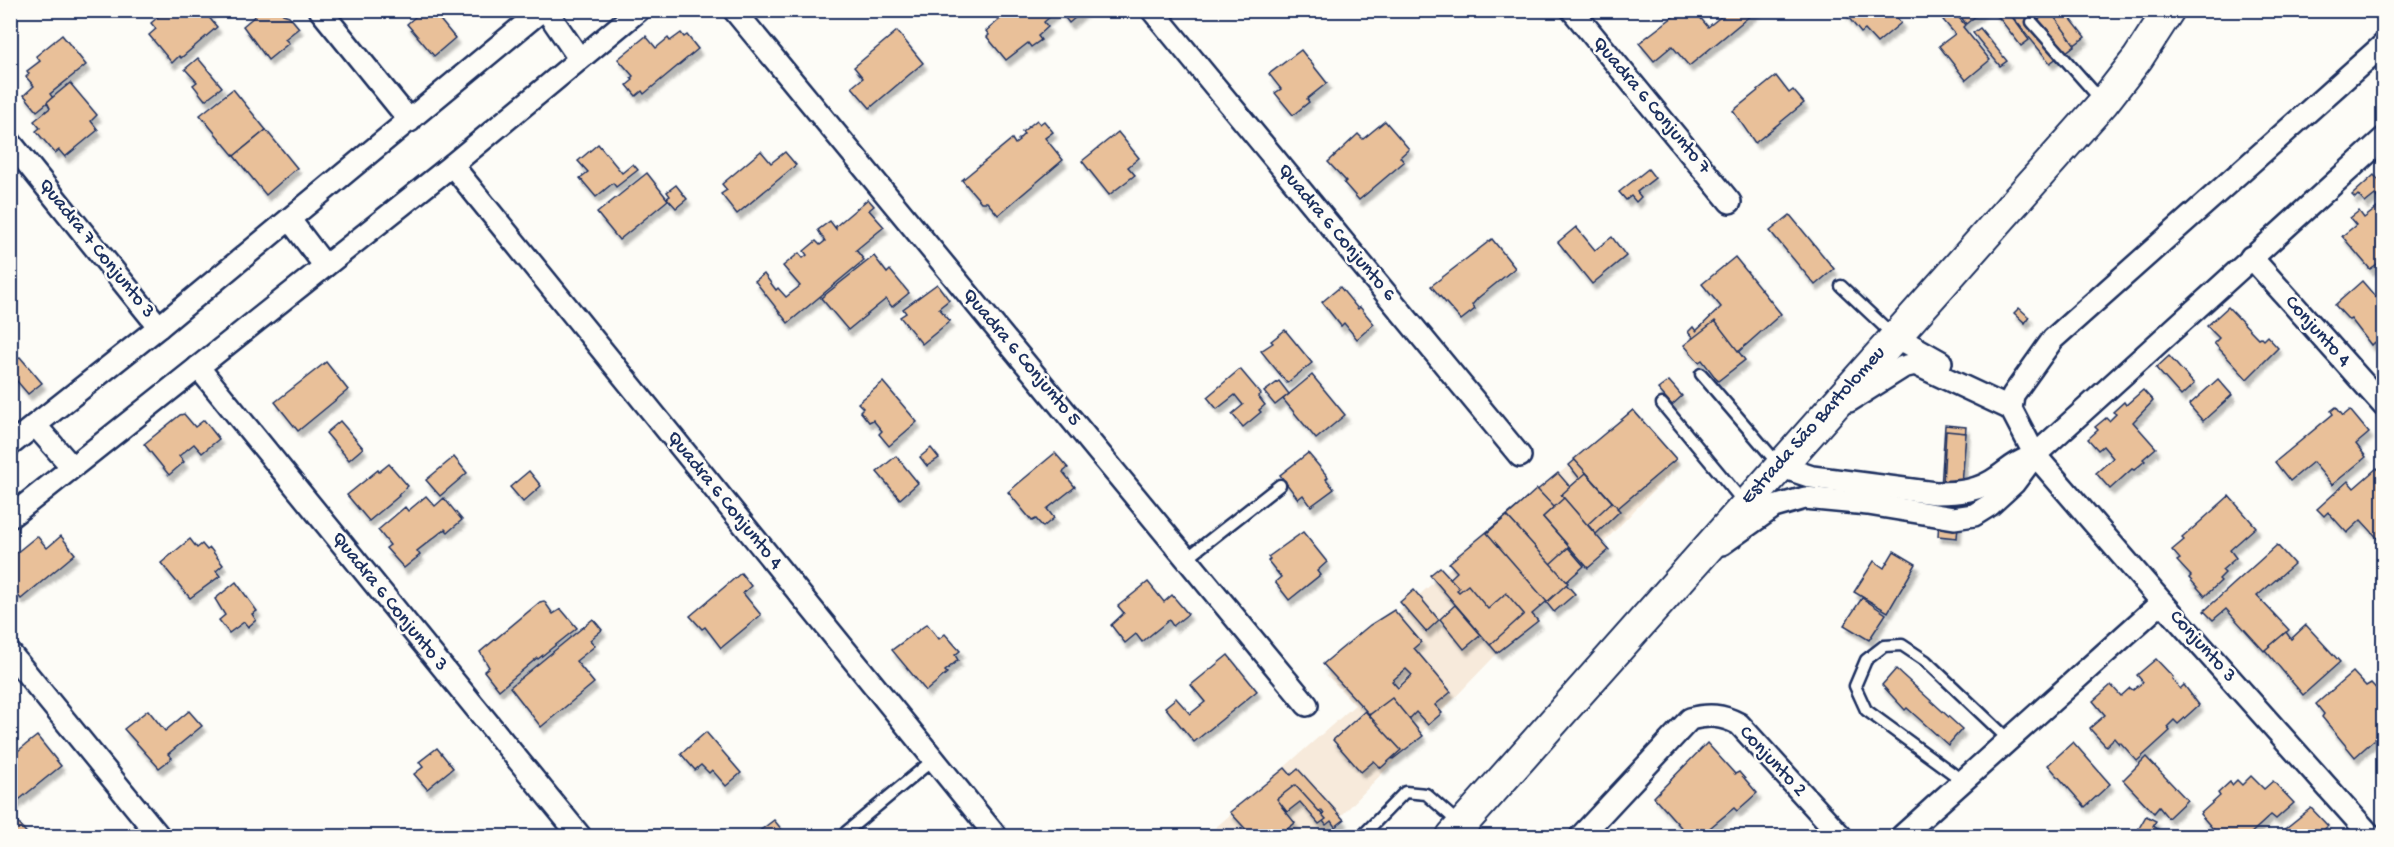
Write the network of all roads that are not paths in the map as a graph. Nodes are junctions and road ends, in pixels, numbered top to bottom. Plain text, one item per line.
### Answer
1 (320, 10) edge
2 (544, 10) edge
3 (639, 10) edge
4 (734, 10) edge
5 (1152, 10) edge
6 (1572, 10) edge
7 (2169, 10) edge
8 (2032, 22) dead end
9 (2384, 44) edge
10 (579, 58) junction
11 (2103, 103) junction
12 (410, 121) junction
13 (2384, 138) edge
14 (10, 142) edge
15 (452, 165) junction
16 (1730, 202) dead end
17 (290, 220) junction
18 (2251, 257) junction
19 (325, 266) junction
20 (1841, 286) dead end
21 (159, 327) junction
22 (1895, 336) junction
23 (198, 367) junction
24 (1701, 374) dead end
25 (2012, 402) junction
26 (1662, 404) dead end
27 (2384, 406) edge
28 (1822, 417) junction
29 (35, 425) junction
30 (10, 445) edge
31 (2034, 455) junction
32 (1520, 456) dead end
33 (72, 466) junction
34 (1779, 466) junction
35 (1280, 485) dead end
36 (1745, 504) junction
37 (10, 517) edge
38 (1187, 558) junction
39 (1686, 570) junction
40 (2162, 602) junction
41 (10, 653) edge
42 (1307, 705) dead end
43 (2009, 740) junction
44 (934, 759) junction
45 (1963, 781) junction
46 (1457, 831) edge
47 (846, 832) dead end
48 (159, 837) edge
49 (580, 837) edge
50 (996, 837) edge
51 (1362, 837) edge
52 (1581, 837) edge
53 (1841, 837) edge
54 (1902, 837) edge
55 (2371, 837) edge

1 - 12 street
2 - 10 street
2 - 12 street
3 - 10 street
4 - 38 street, Quadra 6 Conjunto 5
5 - 32 street, Quadra 6 Conjunto 6
6 - 16 street, Quadra 6 Conjunto 7
7 - 11 street, Estrada São Bartolomeu
8 - 11 lane
9 - 25 street
10 - 15 street
11 - 22 street, Estrada São Bartolomeu
12 - 17 street
13 - 18 street
14 - 21 street, Quadra 7 Conjunto 3
15 - 19 street
15 - 44 street, Quadra 6 Conjunto 4
17 - 19 street
17 - 21 street
18 - 27 street, Conjunto 4
18 - 31 street
19 - 23 street
20 - 22 lane
21 - 29 street
22 - 25 street
22 - 28 street, Estrada São Bartolomeu
23 - 33 street
23 - 49 street, Quadra 6 Conjunto 3
24 - 34 lane
25 - 28 street
25 - 31 street, Conjunto 3
26 - 36 lane
28 - 34 street, Estrada São Bartolomeu
29 - 30 street
29 - 33 street
31 - 34 street
31 - 39 street
31 - 40 street, Conjunto 3
33 - 37 street
34 - 36 street, Estrada São Bartolomeu
35 - 38 lane
36 - 39 street, Estrada São Bartolomeu
38 - 42 street, Quadra 6 Conjunto 5
39 - 46 street, Estrada São Bartolomeu
40 - 43 street
40 - 55 street, Conjunto 3
41 - 48 street
43 - 45 street
43 - 45 lane
44 - 47 lane
44 - 50 street, Quadra 6 Conjunto 4
45 - 54 street
46 - 51 lane
52 - 53 street, Conjunto 2

